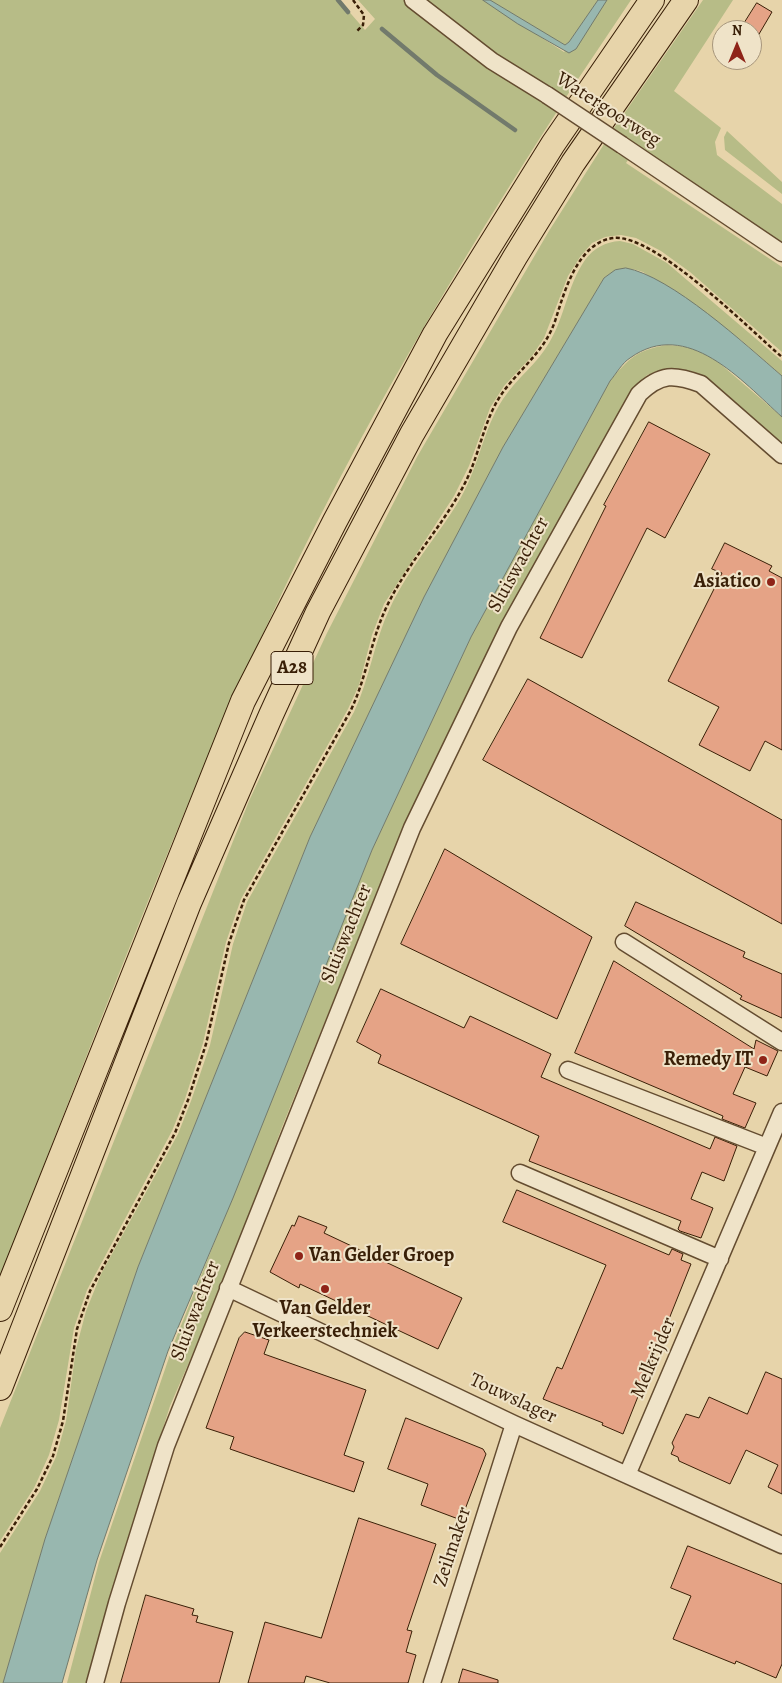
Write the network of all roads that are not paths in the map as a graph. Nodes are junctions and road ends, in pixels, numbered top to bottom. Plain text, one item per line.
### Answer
1 (413, 0) edge
2 (652, 0) edge
3 (686, 0) edge
4 (782, 252) edge
5 (782, 455) edge
6 (624, 942) dead end
7 (782, 1042) edge
8 (568, 1070) dead end
9 (782, 1112) edge
10 (767, 1147) junction
11 (520, 1173) dead end
12 (720, 1259) junction
13 (228, 1288) junction
14 (0, 1308) edge
15 (0, 1388) edge
16 (514, 1424) junction
17 (627, 1475) junction
18 (782, 1546) edge
19 (95, 1683) edge
20 (432, 1683) edge

1 - 4 street, Watergoorweg, bridge
2 - 14 highway, A28
3 - 15 highway, A28
5 - 13 street, Sluiswachter
6 - 7 street
8 - 10 street
9 - 10 street, Melkrijder
10 - 12 street, Melkrijder
11 - 12 street
12 - 17 street, Melkrijder
13 - 16 street, Touwslager
13 - 19 street, Sluiswachter
16 - 17 street, Touwslager
16 - 20 street, Zeilmaker
17 - 18 street, Touwslager

